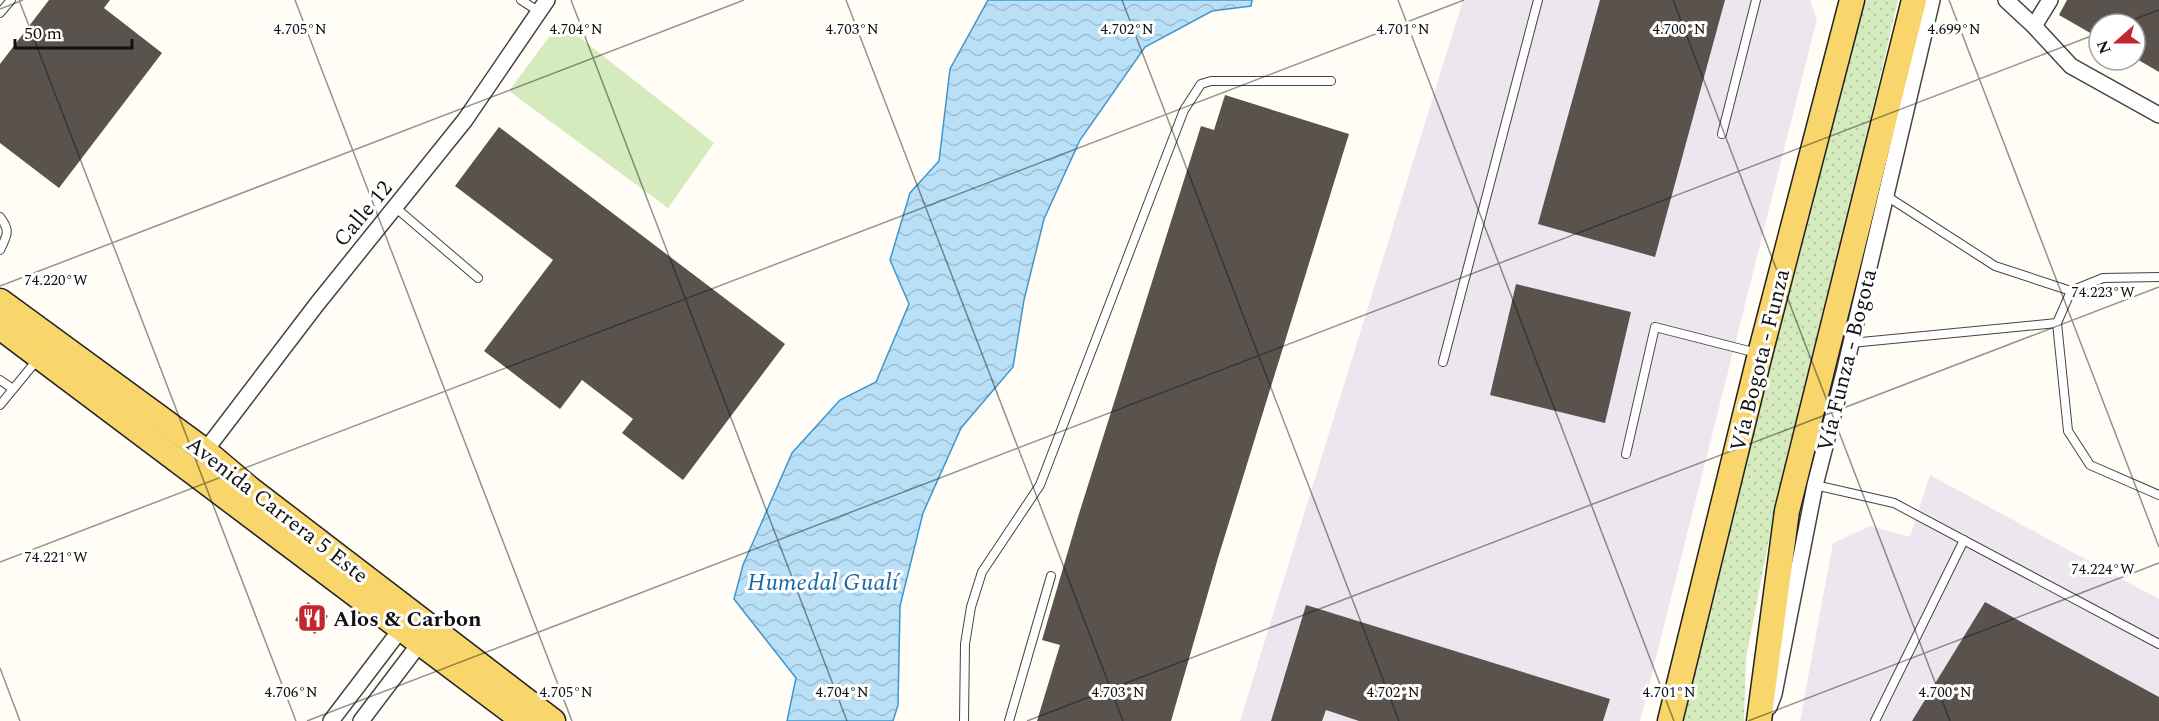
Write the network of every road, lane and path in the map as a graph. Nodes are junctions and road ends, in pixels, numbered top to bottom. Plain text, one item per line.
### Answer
1 (11, 0) edge
2 (522, 0) edge
3 (1538, 0) edge
4 (1756, 0) edge
5 (1852, 0) edge
6 (1914, 0) edge
7 (1932, 0) edge
8 (2006, 0) edge
9 (2050, 0) edge
10 (543, 6) edge
11 (0, 13) edge
12 (2034, 26) junction
13 (1331, 81) dead end
14 (2159, 115) edge
15 (1722, 134) dead end
16 (1885, 195) junction
17 (396, 208) junction
18 (0, 217) edge
19 (0, 250) edge
20 (2159, 277) edge
21 (478, 278) dead end
22 (2071, 291) junction
23 (0, 301) edge
24 (2057, 323) junction
25 (0, 327) edge
26 (1851, 343) junction
27 (1760, 354) junction
28 (39, 357) junction
29 (1443, 362) dead end
30 (0, 380) edge
31 (13, 389) junction
32 (0, 405) edge
33 (205, 451) junction
34 (1626, 454) dead end
35 (1815, 485) junction
36 (2159, 495) edge
37 (1964, 540) junction
38 (1051, 576) dead end
39 (409, 636) junction
40 (2159, 644) edge
41 (405, 664) junction
42 (331, 721) edge
43 (361, 721) edge
44 (524, 721) edge
45 (553, 721) edge
46 (964, 721) edge
47 (1009, 721) edge
48 (1670, 721) edge
49 (1761, 721) edge
50 (1875, 721) edge

1 - 11 lane
2 - 10 lane
3 - 29 lane
4 - 15 lane
5 - 27 main road, Vía Bogota - Funza
6 - 49 main road, Vía Funza - Bogota
7 - 16 street, Vía Funza - Bogota
8 - 12 street
9 - 12 street
10 - 17 street, Calle 12
12 - 14 street
13 - 46 lane
16 - 22 lane
16 - 26 street, Vía Funza - Bogota
17 - 21 lane
17 - 33 street, Calle 12
18 - 19 lane
20 - 22 lane
22 - 24 lane
23 - 33 main road, Avenida Carrera 5 Este
24 - 26 lane
24 - 36 lane
25 - 28 main road, Avenida Carrera 5 Este
26 - 35 street, Vía Funza - Bogota
27 - 34 lane
27 - 48 main road, Vía Bogota - Funza
28 - 31 lane
28 - 39 main road, Avenida Carrera 5 Este
30 - 31 lane
31 - 32 lane
33 - 39 main road, Avenida Carrera 5 Este
35 - 37 lane
35 - 49 street, Vía Funza - Bogota
37 - 40 lane
37 - 50 lane
38 - 47 lane
39 - 41 street
39 - 41 street
39 - 42 street
39 - 44 main road, Avenida Carrera 5 Este
39 - 45 main road, Avenida Carrera 5 Este
41 - 43 street

